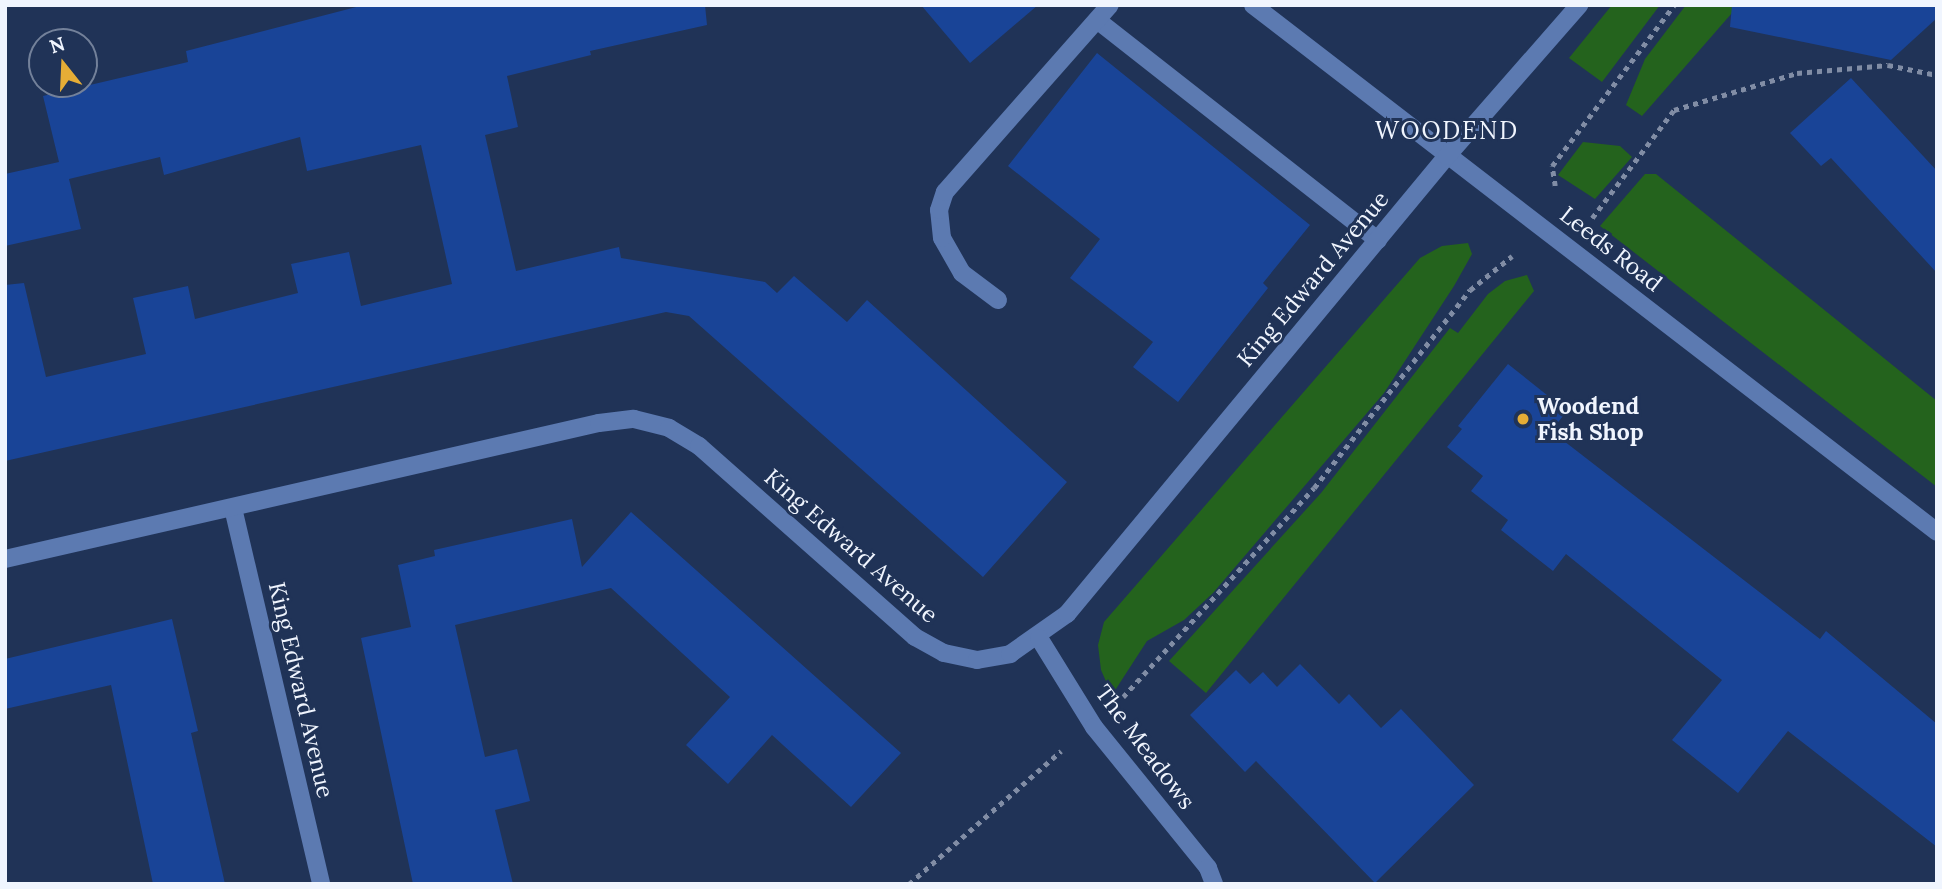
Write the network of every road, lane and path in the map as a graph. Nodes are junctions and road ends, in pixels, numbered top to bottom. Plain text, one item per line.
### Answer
1 (1110, 5) edge
2 (1253, 5) edge
3 (1579, 5) edge
4 (1674, 5) edge
5 (1097, 20) junction
6 (1937, 75) edge
7 (1447, 156) junction
8 (1538, 223) junction
9 (1378, 240) junction
10 (1569, 248) junction
11 (998, 300) dead end
12 (233, 508) junction
13 (1937, 532) edge
14 (5, 559) edge
15 (1039, 638) junction
16 (1094, 727) junction
17 (321, 884) edge
18 (909, 884) edge
19 (1214, 884) edge

1 - 5 street
2 - 7 street, Leeds Road
3 - 7 street
4 - 8 path
5 - 9 street
5 - 11 street
6 - 10 path
7 - 8 street, Leeds Road
7 - 9 street, King Edward Avenue
8 - 10 street, Leeds Road
8 - 16 path
9 - 15 street, King Edward Avenue
10 - 13 street, Leeds Road
12 - 14 street, King Edward Avenue
12 - 15 street, King Edward Avenue
12 - 17 street, King Edward Avenue
15 - 16 street, The Meadows
16 - 18 path
16 - 19 street, The Meadows

